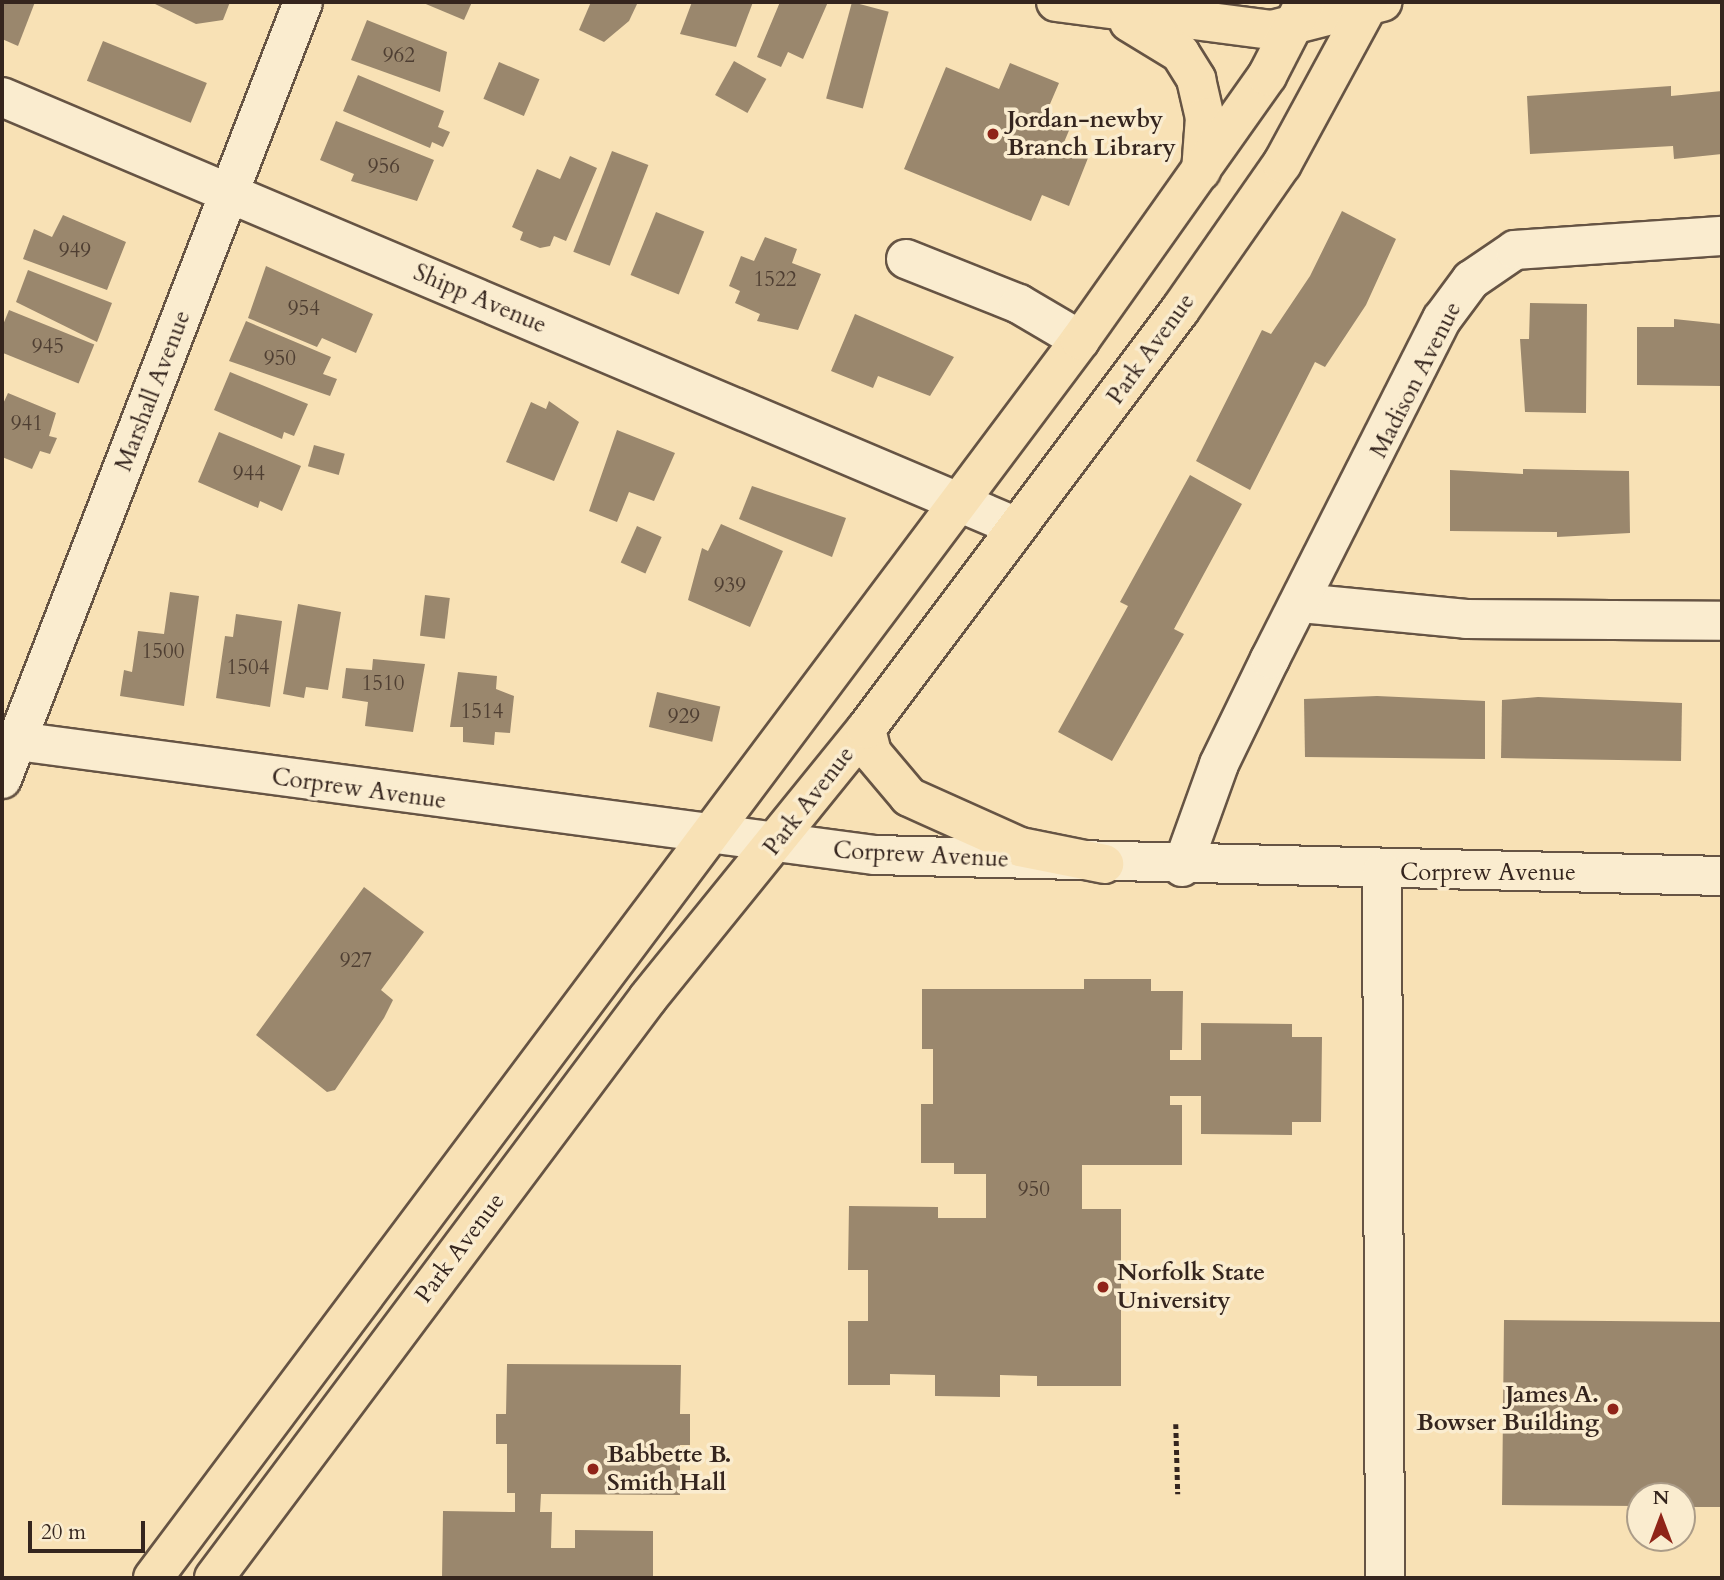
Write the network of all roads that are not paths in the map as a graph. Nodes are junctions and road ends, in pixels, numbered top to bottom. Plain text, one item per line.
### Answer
1 (303, 2) edge
2 (1056, 2) edge
3 (1370, 2) edge
4 (1388, 2) edge
5 (1098, 9) junction
6 (1298, 15) edge
7 (2, 97) edge
8 (1200, 174) junction
9 (229, 192) junction
10 (1722, 236) edge
11 (906, 259) dead end
12 (1080, 340) junction
13 (957, 502) junction
14 (1017, 527) junction
15 (1301, 603) junction
16 (1722, 621) edge
17 (866, 729) junction
18 (11, 740) edge
19 (2, 779) edge
20 (705, 837) junction
21 (776, 844) junction
22 (1104, 864) junction
23 (1182, 867) junction
24 (1382, 872) junction
25 (1722, 876) edge
26 (153, 1578) edge
27 (214, 1578) edge
28 (1385, 1578) edge

1 - 9 street, Marshall Avenue
2 - 5 main road
3 - 4 main road
3 - 6 main road
3 - 14 main road, Park Avenue
5 - 6 main road
5 - 8 main road
6 - 8 main road, Park Avenue
7 - 9 street, Shipp Avenue
8 - 12 main road, Park Avenue
9 - 13 street, Shipp Avenue
9 - 18 street, Marshall Avenue
10 - 15 street, Madison Avenue
11 - 12 street
12 - 13 main road, Park Avenue
13 - 14 street, Shipp Avenue
13 - 20 main road, Park Avenue
14 - 17 main road, Park Avenue
15 - 16 street
15 - 23 street, Madison Avenue
17 - 21 main road, Park Avenue
17 - 22 main road
18 - 19 street, Marshall Avenue
18 - 20 street, Corprew Avenue
20 - 21 street, Corprew Avenue
20 - 26 main road, Park Avenue
21 - 22 street, Corprew Avenue
21 - 27 main road, Park Avenue
22 - 23 street, Corprew Avenue
23 - 24 street, Corprew Avenue
24 - 25 street, Corprew Avenue
24 - 28 street

